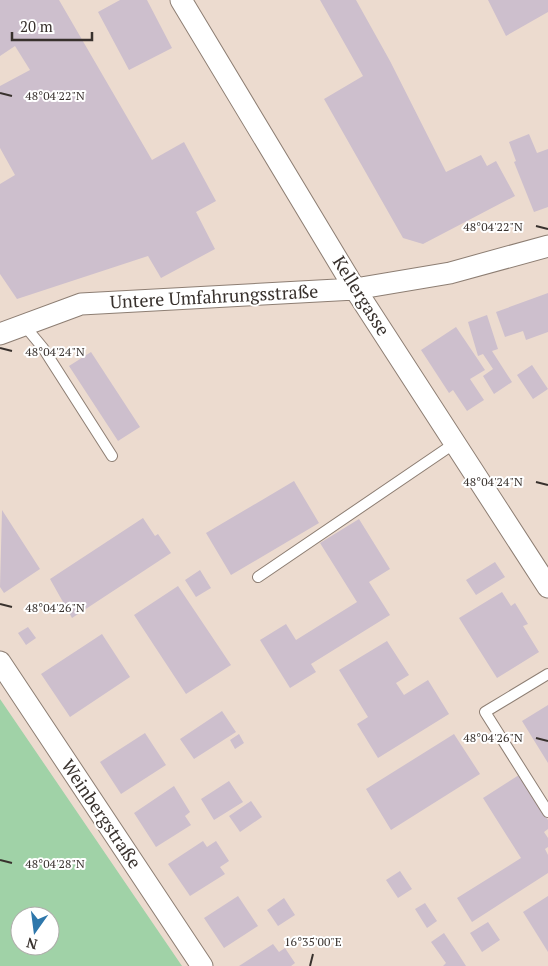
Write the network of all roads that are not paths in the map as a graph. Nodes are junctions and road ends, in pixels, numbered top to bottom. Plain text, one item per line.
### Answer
1 (181, 0) edge
2 (548, 246) edge
3 (355, 289) junction
4 (24, 325) junction
5 (0, 334) edge
6 (455, 443) junction
7 (112, 456) dead end
8 (258, 577) dead end
9 (548, 588) edge
10 (0, 662) edge
11 (548, 674) edge
12 (548, 812) edge
13 (202, 966) edge

1 - 3 street, Kellergasse
2 - 3 street, Untere Umfahrungsstraße
3 - 4 street, Untere Umfahrungsstraße
3 - 6 street, Kellergasse
4 - 5 street, Untere Umfahrungsstraße
4 - 7 lane
6 - 8 lane
6 - 9 street, Kellergasse
10 - 13 street, Weinbergstraße
11 - 12 lane

